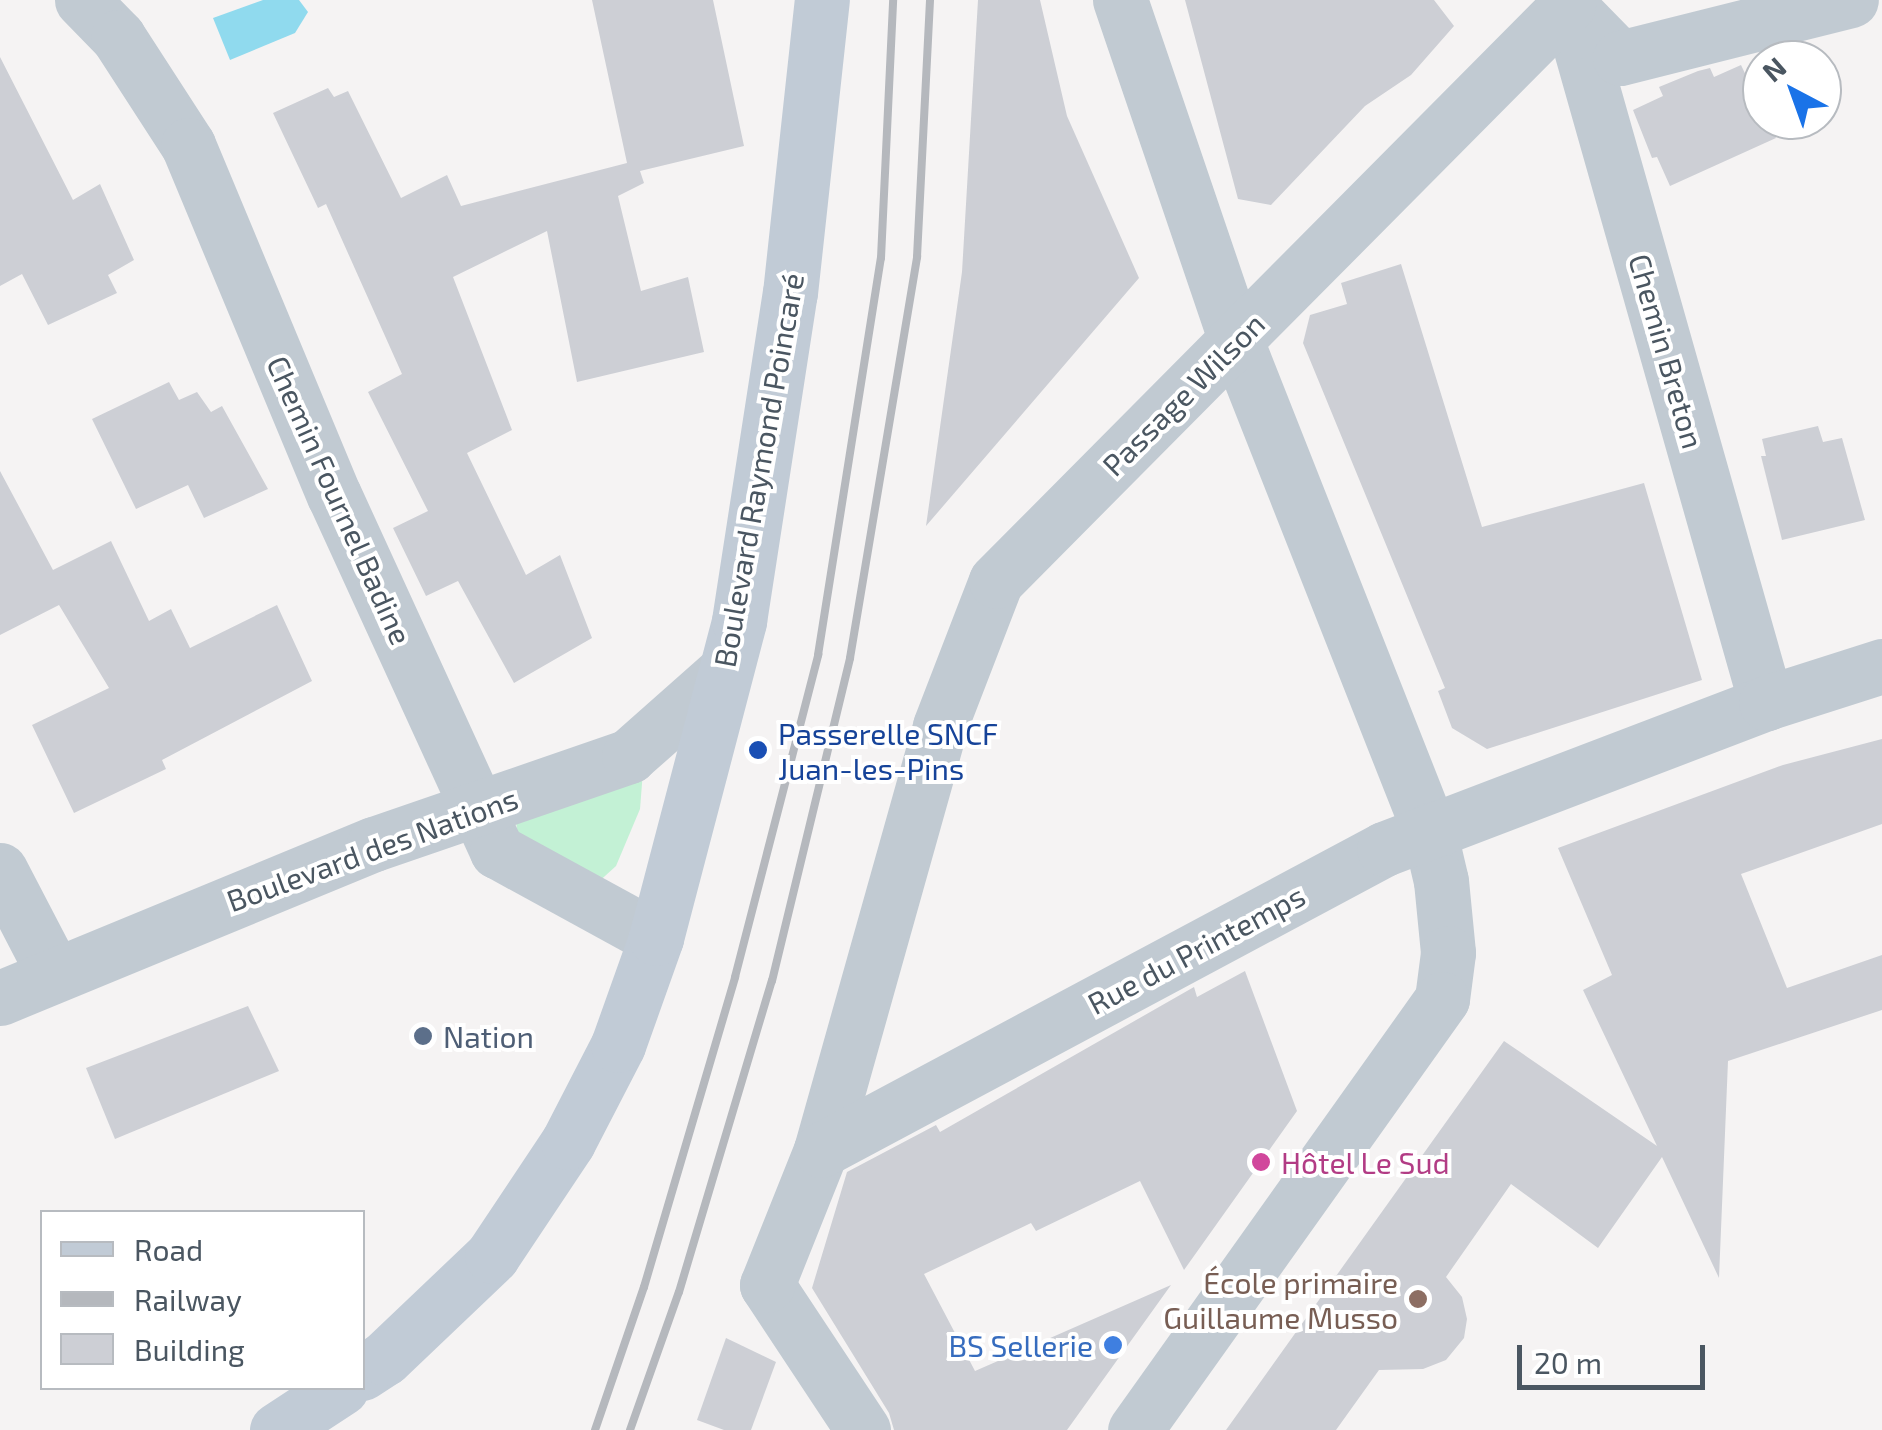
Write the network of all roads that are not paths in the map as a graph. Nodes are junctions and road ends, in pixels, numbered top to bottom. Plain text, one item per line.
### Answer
1 (82, 0) edge
2 (822, 0) edge
3 (1120, 0) edge
4 (1851, 0) edge
5 (1568, 2) edge
6 (1236, 341) junction
7 (1882, 666) edge
8 (724, 672) junction
9 (1766, 703) junction
10 (478, 808) junction
11 (1429, 830) junction
12 (0, 870) edge
13 (656, 938) junction
14 (53, 972) junction
15 (0, 998) edge
16 (822, 1150) junction
17 (365, 1371) edge
18 (338, 1390) edge
19 (277, 1430) edge
20 (863, 1430) edge
21 (1136, 1430) edge

1 - 10 street, Chemin Fournel Badine
2 - 8 main road, Boulevard Raymond Poincaré
3 - 6 street
4 - 5 street
5 - 6 street, Passage Wilson
5 - 9 street, Chemin Breton
6 - 11 street
6 - 16 street, Passage Wilson
7 - 9 street, Rue du Printemps
8 - 10 street, Boulevard des Nations
8 - 13 main road, Boulevard Raymond Poincaré
9 - 11 street, Rue du Printemps
10 - 13 street, Chemin Fournel Badine
10 - 14 street, Boulevard des Nations
11 - 16 street, Rue du Printemps
11 - 21 street
12 - 14 street
13 - 17 main road, Boulevard Raymond Poincaré
14 - 15 street, Boulevard des Nations
16 - 20 street
18 - 19 main road

